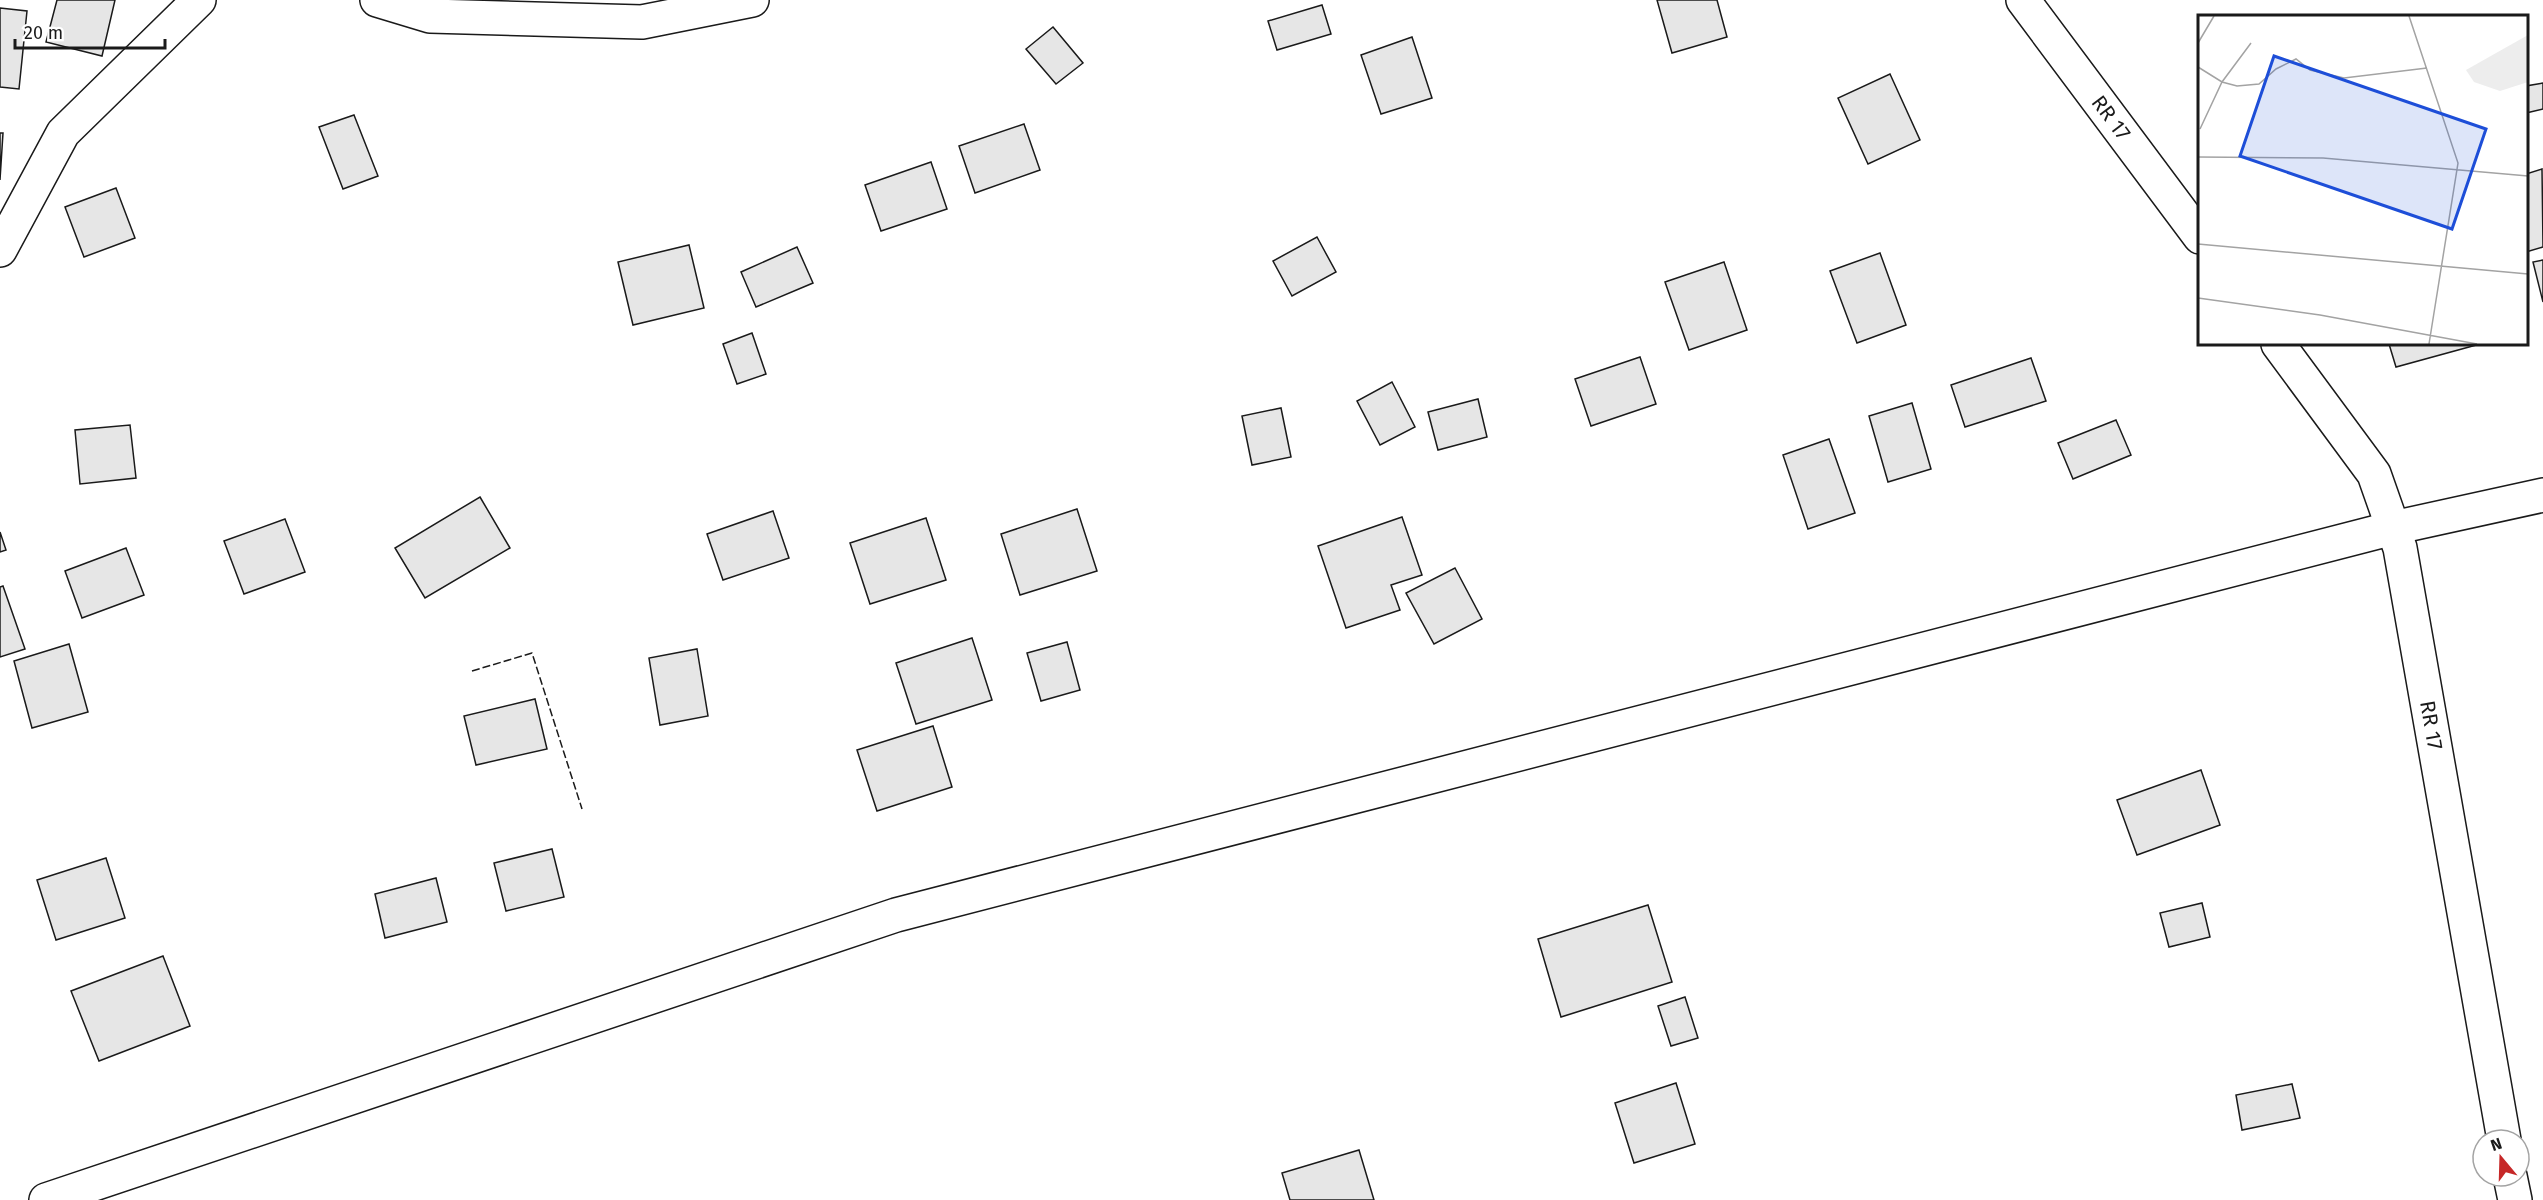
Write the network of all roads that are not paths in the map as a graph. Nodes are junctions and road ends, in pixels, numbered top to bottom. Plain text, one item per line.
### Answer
1 (199, 0) edge
2 (377, 0) edge
3 (752, 0) edge
4 (2023, 0) edge
5 (2198, 236) edge
6 (0, 250) edge
7 (2279, 345) edge
8 (2543, 495) edge
9 (2393, 528) junction
10 (2502, 1128) edge
11 (46, 1200) edge

1 - 6 street
2 - 3 street
4 - 5 street, RR 17 / RR 17
7 - 9 street, RR 17 / RR 17
8 - 9 street
9 - 10 street, RR 17 / RR 17
9 - 11 street

